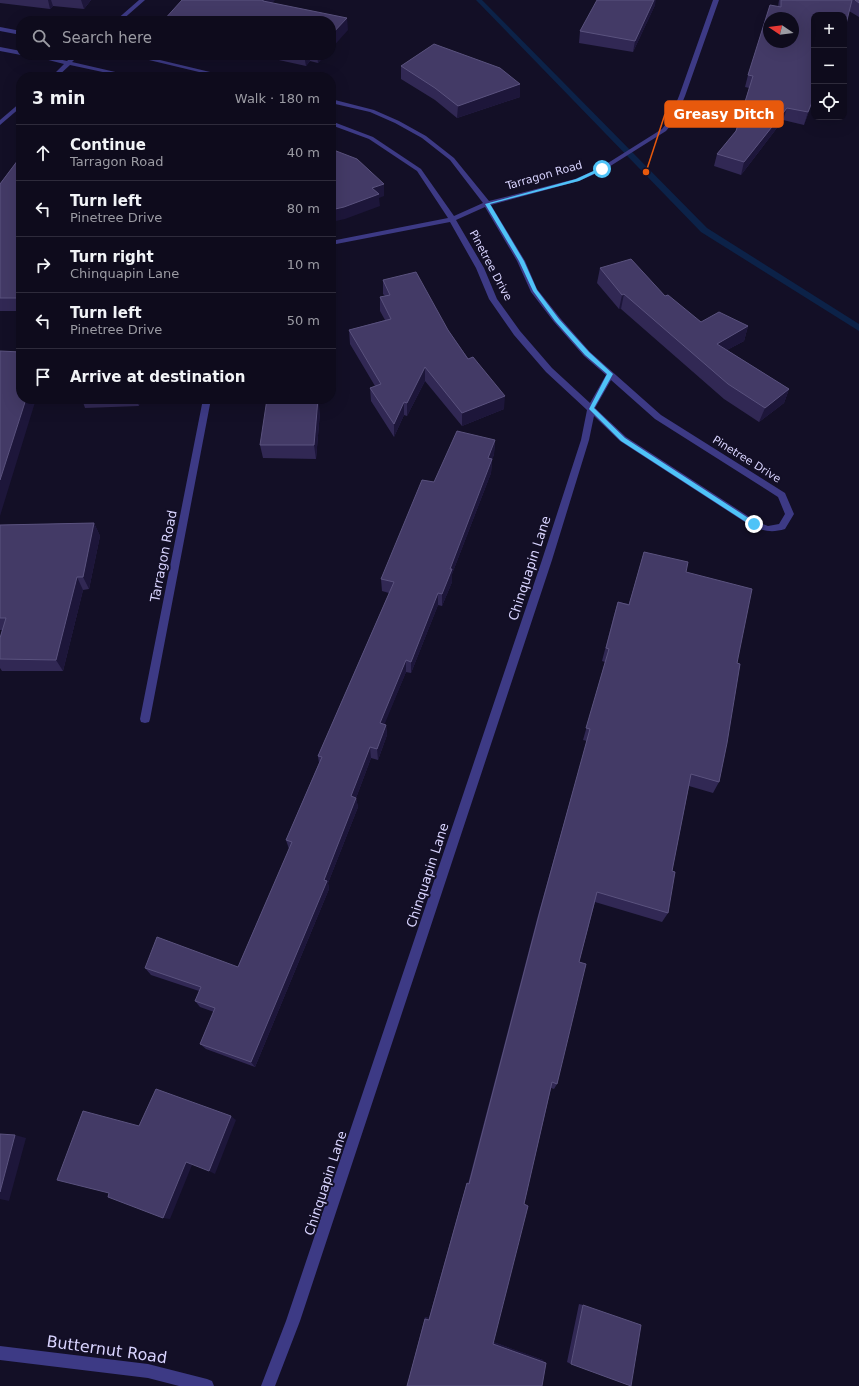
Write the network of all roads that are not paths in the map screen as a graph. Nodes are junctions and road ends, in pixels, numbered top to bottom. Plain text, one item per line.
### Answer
1 (142, 0) edge
2 (716, 0) edge
3 (124, 16) edge
4 (0, 29) edge
5 (16, 32) edge
6 (0, 49) edge
7 (16, 52) edge
8 (58, 60) edge
9 (70, 60) edge
10 (153, 60) edge
11 (68, 62) junction
12 (59, 72) edge
13 (112, 72) edge
14 (206, 72) edge
15 (336, 101) edge
16 (16, 109) edge
17 (0, 123) edge
18 (336, 125) edge
19 (487, 204) junction
20 (452, 219) junction
21 (336, 242) edge
22 (610, 374) junction
23 (206, 404) edge
24 (591, 408) junction
25 (145, 719) dead end
26 (0, 1353) edge
27 (207, 1386) edge
28 (268, 1386) edge

1 - 3 street
2 - 19 street, Tarragon Road
4 - 5 street
6 - 7 street
8 - 11 street
9 - 11 street
10 - 14 street
11 - 12 street
11 - 13 street
15 - 19 street, Pinetree Drive
16 - 17 street
18 - 20 street, Pinetree Drive
19 - 20 street, Tarragon Road
19 - 22 street, Pinetree Drive
20 - 21 street, Tarragon Road
20 - 24 street, Pinetree Drive
22 - 24 street, Chinquapin Lane
22 - 24 street, Pinetree Drive
23 - 25 street, Tarragon Road
24 - 28 street, Chinquapin Lane
26 - 27 street, Butternut Road

